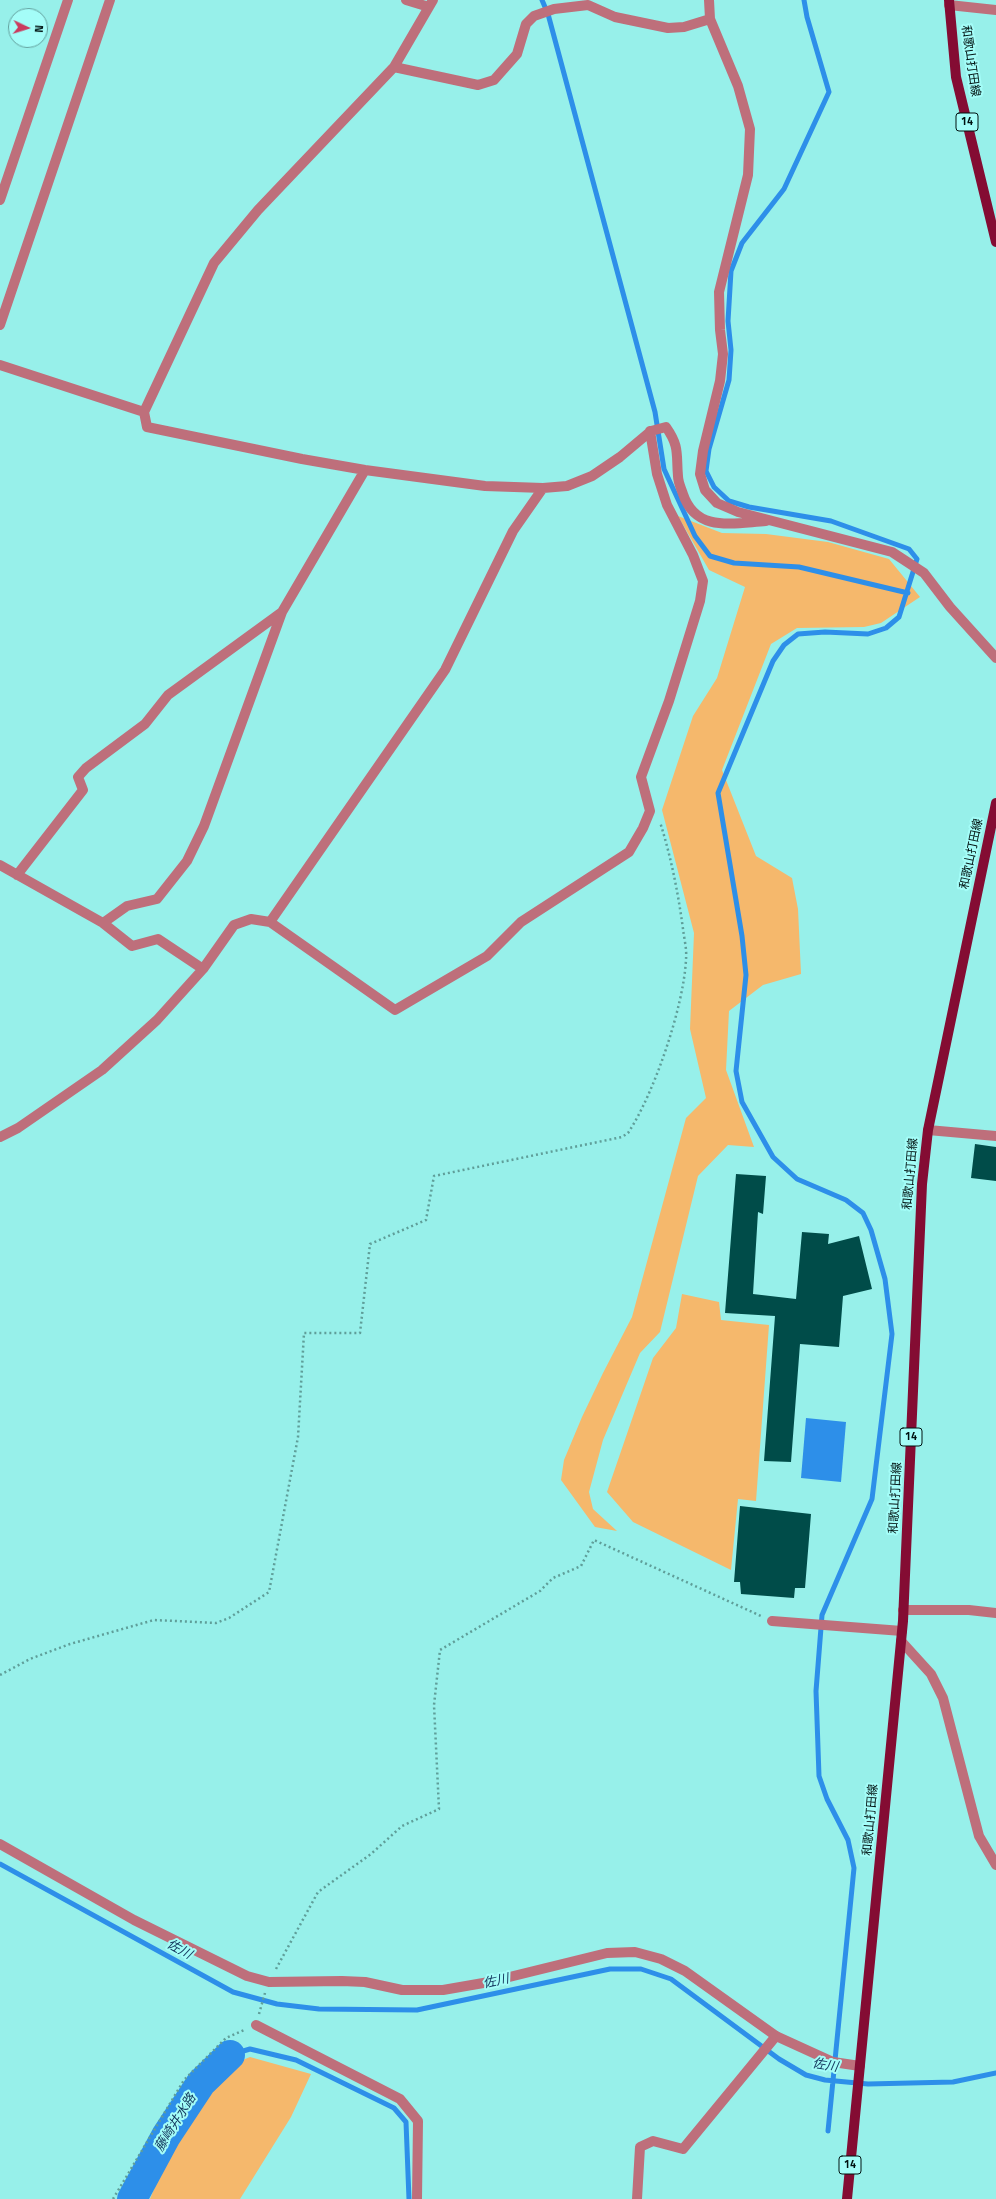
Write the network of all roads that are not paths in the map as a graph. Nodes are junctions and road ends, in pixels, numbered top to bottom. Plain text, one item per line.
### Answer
1 (68, 0) edge
2 (110, 0) edge
3 (406, 0) edge
4 (709, 0) edge
5 (949, 2) edge
6 (431, 3) edge
7 (996, 10) edge
8 (710, 19) junction
9 (394, 67) junction
10 (0, 200) edge
11 (996, 242) edge
12 (0, 325) edge
13 (0, 365) edge
14 (144, 412) junction
15 (650, 431) junction
16 (365, 470) junction
17 (543, 488) junction
18 (766, 521) junction
19 (282, 612) junction
20 (996, 658) edge
21 (996, 803) edge
22 (0, 865) edge
23 (17, 876) junction
24 (270, 922) junction
25 (103, 923) junction
26 (203, 969) junction
27 (928, 1130) junction
28 (996, 1136) edge
29 (0, 1137) edge
30 (903, 1610) junction
31 (996, 1613) edge
32 (772, 1621) road end
33 (901, 1636) junction
34 (0, 1844) edge
35 (996, 1866) edge
36 (256, 2025) road end
37 (774, 2038) junction
38 (860, 2071) junction
39 (417, 2199) edge
40 (637, 2199) edge
41 (847, 2199) edge

1 - 10 street
2 - 12 street
3 - 6 street
4 - 8 street
5 - 7 street
5 - 11 main road, 和歌山打田線 / 14
6 - 9 street
8 - 9 street
8 - 18 street
9 - 14 street
13 - 14 street
14 - 16 street
15 - 17 street
15 - 18 street
15 - 24 street
16 - 17 street
16 - 19 street
17 - 24 street
18 - 20 street
19 - 23 street
19 - 25 street
21 - 27 main road, 和歌山打田線 / 14
22 - 23 street
23 - 25 street
24 - 26 street
25 - 26 street
26 - 29 street
27 - 28 street
27 - 30 main road, 和歌山打田線 / 14
30 - 31 street
30 - 33 main road, 和歌山打田線 / 14
32 - 33 street
33 - 35 street
33 - 38 main road, 和歌山打田線 / 14
34 - 37 street
36 - 39 street
37 - 38 street
37 - 40 street
38 - 41 main road, 和歌山打田線 / 14

